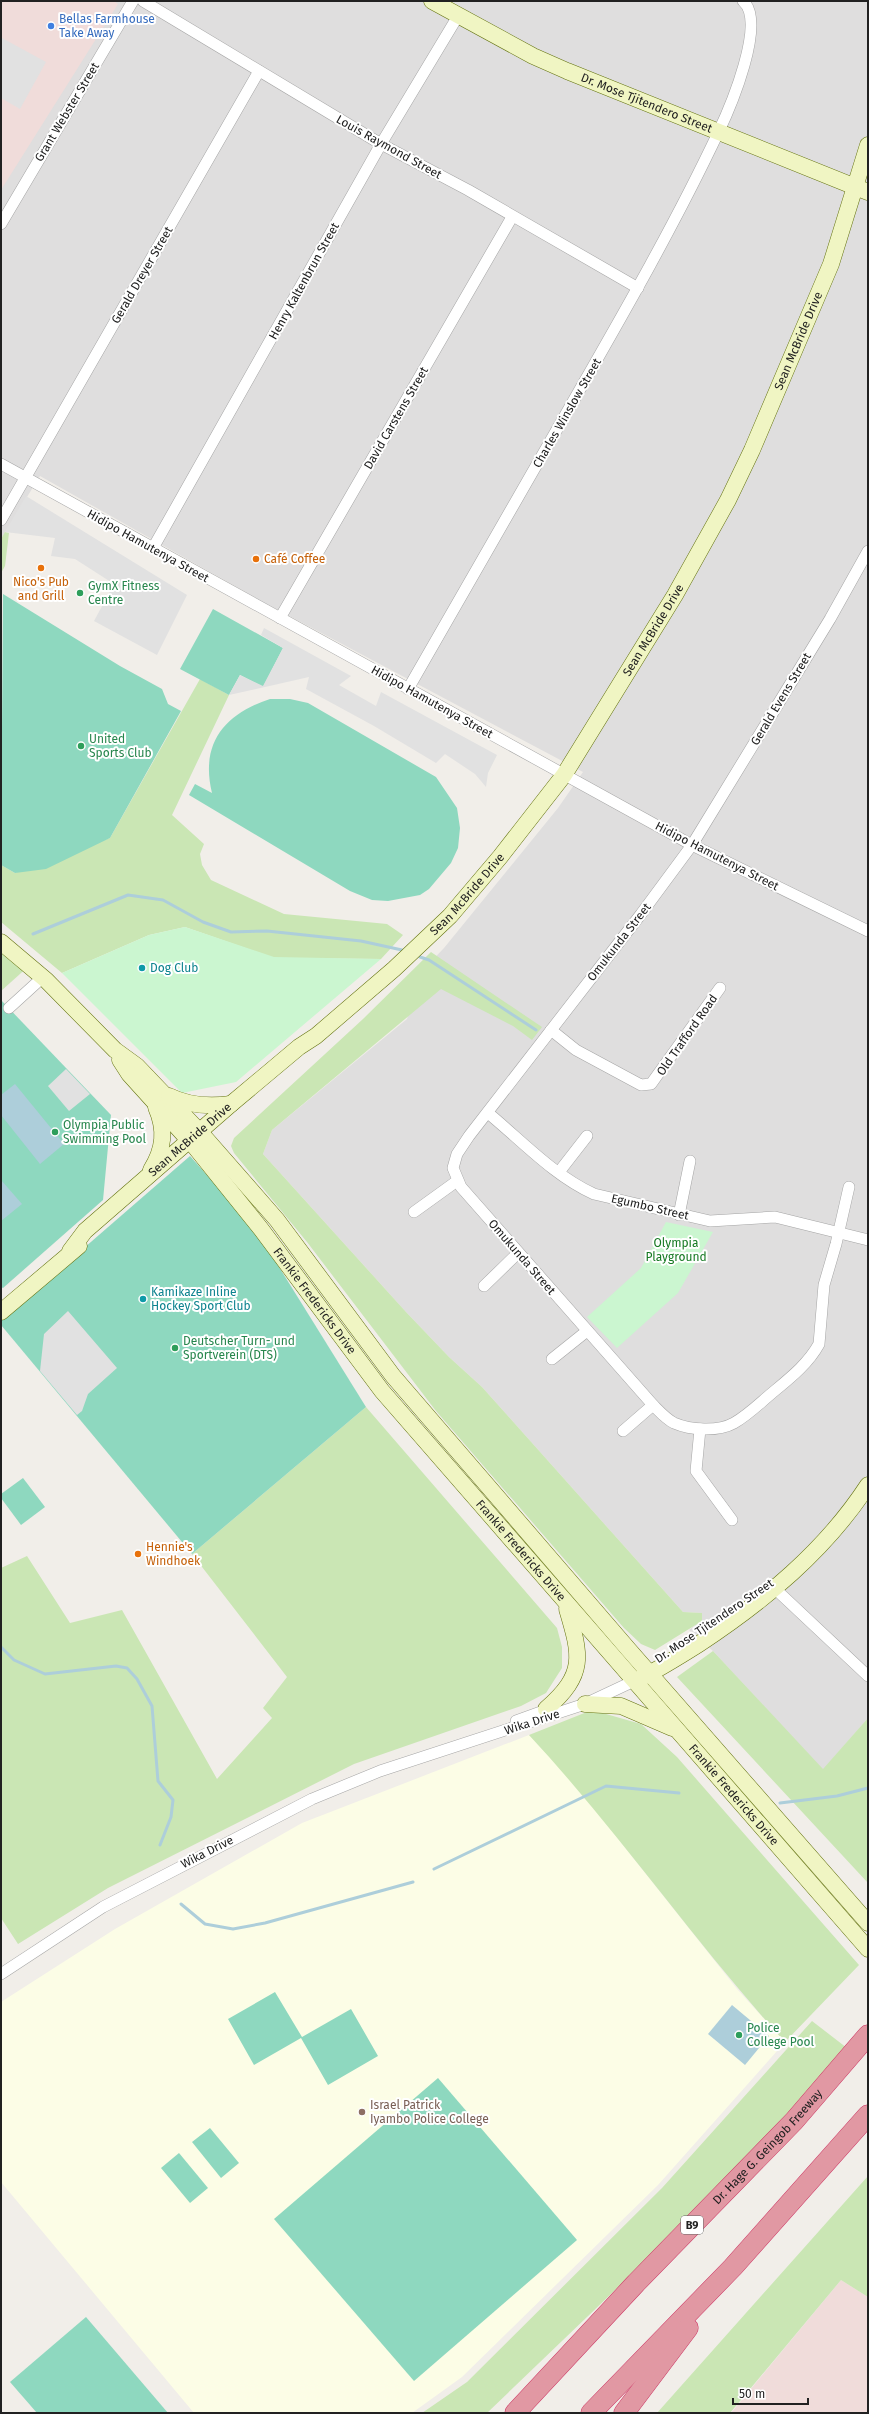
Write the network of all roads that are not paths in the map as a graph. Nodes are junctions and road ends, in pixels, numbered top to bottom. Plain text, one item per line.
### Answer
1 (133, 1) edge
2 (143, 1) edge
3 (432, 1) edge
4 (743, 1) edge
5 (458, 16) junction
6 (260, 71) junction
7 (718, 132) junction
8 (381, 144) junction
9 (868, 145) edge
10 (862, 190) edge
11 (512, 218) junction
12 (1, 224) edge
13 (638, 288) junction
14 (1, 464) edge
15 (25, 478) junction
16 (1, 520) edge
17 (153, 548) junction
18 (868, 551) edge
19 (280, 618) junction
20 (408, 689) junction
21 (564, 775) junction
22 (692, 845) junction
23 (868, 930) edge
24 (1, 942) edge
25 (43, 977) junction
26 (720, 988) dead end
27 (9, 1008) dead end
28 (551, 1030) junction
29 (316, 1036) junction
30 (115, 1050) junction
31 (166, 1095) junction
32 (150, 1096) junction
33 (231, 1104) junction
34 (488, 1113) junction
35 (587, 1136) dead end
36 (198, 1139) junction
37 (690, 1161) dead end
38 (559, 1172) junction
39 (148, 1177) junction
40 (457, 1181) junction
41 (849, 1186) dead end
42 (414, 1212) dead end
43 (679, 1215) junction
44 (838, 1233) junction
45 (868, 1240) edge
46 (70, 1251) junction
47 (518, 1253) junction
48 (484, 1286) dead end
49 (1, 1312) edge
50 (587, 1331) junction
51 (552, 1359) dead end
52 (653, 1405) junction
53 (700, 1429) junction
54 (622, 1431) dead end
55 (868, 1485) edge
56 (732, 1520) dead end
57 (773, 1586) junction
58 (566, 1605) junction
59 (647, 1671) junction
60 (868, 1676) edge
61 (632, 1678) junction
62 (585, 1704) junction
63 (546, 1709) junction
64 (678, 1731) junction
65 (426, 1756) junction
66 (868, 1923) edge
67 (868, 1949) edge
68 (1, 1974) edge
69 (868, 2035) edge
70 (868, 2115) edge
71 (733, 2267) junction
72 (588, 2334) junction
73 (500, 2413) edge
74 (515, 2413) edge
75 (591, 2413) edge
76 (624, 2413) edge

1 - 12 street, Grant Webster Street
2 - 6 street, Louis Raymond Street
3 - 5 main road, Dr. Mose Tjitendero Street
4 - 7 street, Charles Winslow Street
5 - 7 main road, Dr. Mose Tjitendero Street
5 - 8 street, Henry Kaltenbrun Street
6 - 8 street, Louis Raymond Street
6 - 15 street, Gerald Dreyer Street
7 - 10 main road, Dr. Mose Tjitendero Street
7 - 13 street, Charles Winslow Street
8 - 11 street, Louis Raymond Street
8 - 17 street, Henry Kaltenbrun Street
9 - 10 main road, Sean McBride Drive
10 - 21 main road, Sean McBride Drive
11 - 13 street, Louis Raymond Street
11 - 19 street, David Carstens Street
13 - 20 street, Charles Winslow Street
14 - 15 street, Hidipo Hamutenya Street
15 - 16 street, Gerald Dreyer Street
15 - 17 street, Hidipo Hamutenya Street
17 - 19 street, Hidipo Hamutenya Street
18 - 22 street, Gerald Evens Street
19 - 20 street, Hidipo Hamutenya Street
20 - 21 street, Hidipo Hamutenya Street
21 - 22 street, Hidipo Hamutenya Street
21 - 29 main road, Sean McBride Drive
22 - 23 street, Hidipo Hamutenya Street
22 - 28 street, Omukunda Street
24 - 25 main road
25 - 27 street
25 - 30 main road
26 - 28 street, Old Trafford Road
28 - 34 street, Omukunda Street
29 - 33 main road, Sean McBride Drive
29 - 36 main road, Sean McBride Drive
30 - 31 main road
30 - 32 main road
31 - 33 main road
31 - 36 main road
32 - 36 main road
32 - 39 main road
33 - 36 main road, Sean McBride Drive
34 - 38 street, Egumbo Street
34 - 40 street, Omukunda Street
35 - 38 street
36 - 39 main road, Sean McBride Drive
36 - 46 main road, Sean McBride Drive
36 - 58 main road, Frankie Fredericks Drive
36 - 59 main road, Frankie Fredericks Drive
37 - 43 street
38 - 43 street, Egumbo Street
39 - 46 main road, Sean McBride Drive
40 - 42 street
40 - 47 street, Omukunda Street
41 - 44 street
43 - 44 street, Egumbo Street
44 - 45 street, Egumbo Street
44 - 53 street, Omukunda Street
46 - 49 main road, Sean McBride Drive
47 - 48 street
47 - 50 street, Omukunda Street
50 - 51 street
50 - 52 street, Omukunda Street
52 - 53 street, Omukunda Street
52 - 54 street
53 - 56 street
55 - 57 main road, Dr. Mose Tjitendero Street
57 - 59 main road, Dr. Mose Tjitendero Street
57 - 60 street
58 - 61 main road, Frankie Fredericks Drive
58 - 63 main road
59 - 61 main road, Dr. Mose Tjitendero Street
59 - 66 main road, Frankie Fredericks Drive
61 - 62 street, Wika Drive
61 - 63 street, Wika Drive
61 - 64 main road, Frankie Fredericks Drive
62 - 64 main road
62 - 65 street, Wika Drive
63 - 65 street, Wika Drive
64 - 67 main road, Frankie Fredericks Drive
65 - 68 street, Wika Drive
69 - 72 highway, Dr. Hage G. Geingob Freeway / B9
70 - 71 highway
71 - 75 highway
71 - 76 highway
72 - 73 highway
72 - 74 highway, Dr. Hage G. Geingob Freeway / B9

